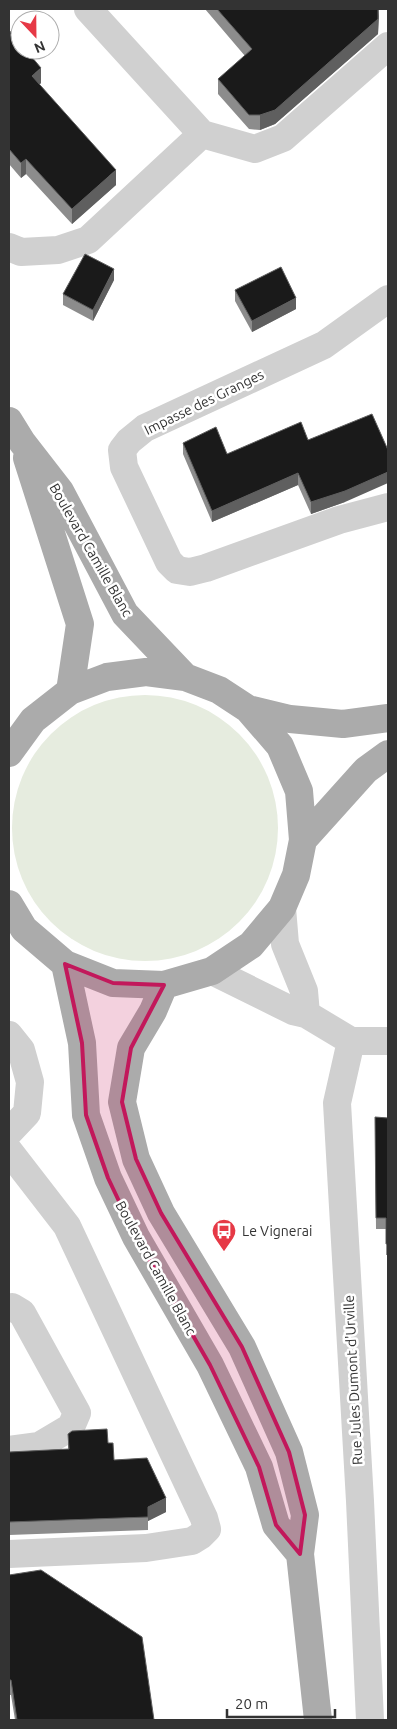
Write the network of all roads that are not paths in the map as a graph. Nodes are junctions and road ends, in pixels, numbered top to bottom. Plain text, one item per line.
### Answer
1 (88, 9) edge
2 (388, 46) edge
3 (202, 134) junction
4 (9, 247) edge
5 (388, 299) edge
6 (15, 432) edge
7 (388, 507) edge
8 (185, 677) junction
9 (70, 691) junction
10 (248, 709) junction
11 (388, 718) edge
12 (9, 753) edge
13 (388, 754) edge
14 (303, 840) junction
15 (9, 904) edge
16 (282, 908) junction
17 (17, 929) edge
18 (66, 964) junction
19 (212, 971) junction
20 (164, 985) junction
21 (306, 1014) junction
22 (9, 1035) edge
23 (351, 1041) junction
24 (388, 1041) edge
25 (9, 1132) edge
26 (9, 1151) edge
27 (9, 1308) edge
28 (9, 1450) edge
29 (9, 1554) edge
30 (300, 1554) junction
31 (318, 1720) edge
32 (370, 1720) edge

1 - 3 street
2 - 3 street
3 - 4 street
5 - 7 street, Impasse des Granges
6 - 8 main road, Boulevard Camille Blanc
6 - 9 main road, Boulevard Camille Blanc
8 - 9 main road
8 - 10 main road
9 - 12 main road
10 - 11 main road
10 - 14 main road
13 - 14 main road
14 - 16 main road
15 - 17 main road
16 - 19 main road
16 - 21 street
17 - 18 main road
18 - 20 main road
18 - 30 main road, Boulevard Camille Blanc
19 - 20 main road
19 - 21 street
20 - 30 main road
21 - 23 street
22 - 25 street
23 - 24 street
23 - 32 street, Rue Jules Dumont d'Urville
26 - 29 street
27 - 28 street
30 - 31 main road

